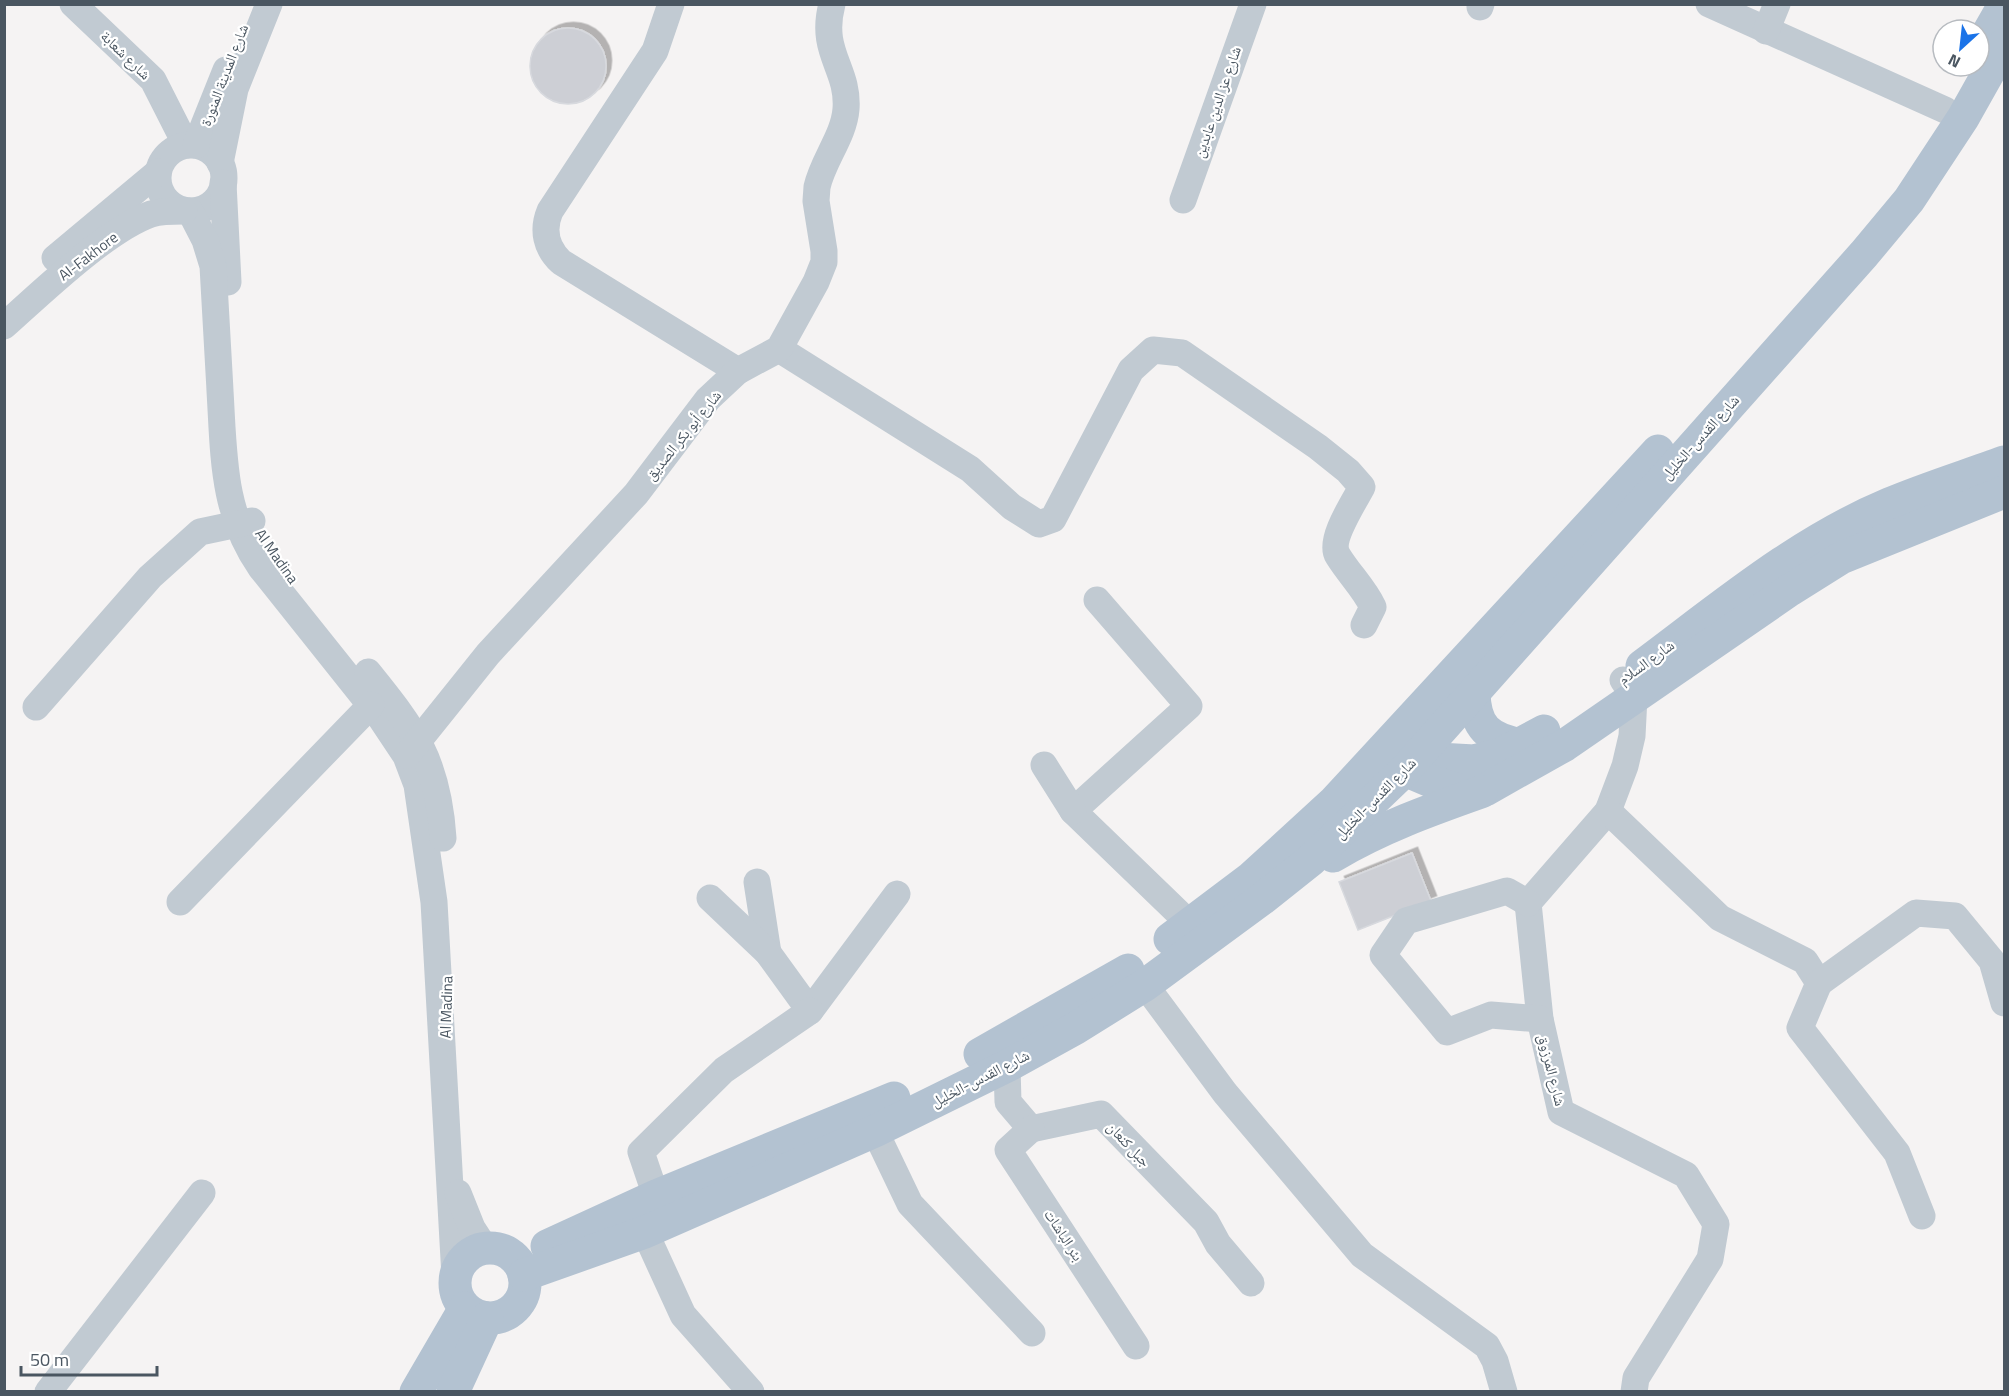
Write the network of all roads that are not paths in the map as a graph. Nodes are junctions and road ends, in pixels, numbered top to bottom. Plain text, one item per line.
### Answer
1 (73, 4) edge
2 (252, 4) edge
3 (269, 4) edge
4 (670, 4) edge
5 (832, 4) edge
6 (1253, 4) edge
7 (1709, 4) edge
8 (1778, 4) edge
9 (2004, 4) edge
10 (1991, 27) edge
11 (1766, 31) junction
12 (2004, 45) edge
13 (1963, 78) edge
14 (1945, 110) junction
15 (191, 145) junction
16 (158, 172) junction
17 (222, 173) junction
18 (1183, 200) dead end
19 (187, 211) junction
20 (4, 303) edge
21 (4, 326) edge
22 (779, 349) junction
23 (738, 371) junction
24 (2004, 462) edge
25 (2004, 492) edge
26 (245, 523) junction
27 (1097, 600) dead end
28 (1364, 625) dead end
29 (1628, 689) junction
30 (1474, 693) junction
31 (371, 705) junction
32 (36, 707) dead end
33 (1522, 745) junction
34 (412, 749) junction
35 (1399, 761) junction
36 (1044, 765) dead end
37 (1485, 790) junction
38 (1073, 811) junction
39 (1608, 811) junction
40 (757, 882) dead end
41 (897, 894) dead end
42 (710, 898) dead end
43 (1262, 899) junction
44 (180, 902) dead end
45 (1528, 903) junction
46 (1190, 924) junction
47 (768, 953) junction
48 (1819, 983) junction
49 (1145, 985) junction
50 (2004, 1003) edge
51 (810, 1011) junction
52 (1539, 1019) junction
53 (1007, 1066) junction
54 (1031, 1129) junction
55 (875, 1131) junction
56 (448, 1144) junction
57 (202, 1194) dead end
58 (656, 1196) junction
59 (1922, 1216) dead end
60 (645, 1232) junction
61 (507, 1261) junction
62 (455, 1277) junction
63 (1251, 1283) dead end
64 (476, 1313) junction
65 (1032, 1333) dead end
66 (1136, 1346) dead end
67 (48, 1392) edge
68 (416, 1392) edge
69 (453, 1392) edge
70 (751, 1392) edge
71 (1504, 1392) edge
72 (1634, 1392) edge

1 - 15 street, شارع شعابة
2 - 15 street, شارع المدينة المنورة
3 - 17 street, شارع المدينة المنورة
4 - 23 street
5 - 22 street
6 - 18 street, شارع عز الدين عابدين
7 - 11 street
8 - 11 street
9 - 10 main road
11 - 14 street
12 - 30 main road, شارع القدس-الخليل
13 - 14 main road, شارع القدس-الخليل
14 - 35 main road, شارع القدس-الخليل
15 - 16 street
15 - 17 street
16 - 19 street, Al Madina
16 - 20 street, Al-Fakhore
17 - 19 street
17 - 26 street, Al Madina
19 - 21 street, Al-Fakhore
19 - 26 street, Al Madina
22 - 23 street, شارع أبو بكر الصديق
22 - 28 street
23 - 34 street, شارع أبو بكر الصديق
24 - 29 main road, شارع السلام
25 - 29 main road, شارع السلام
26 - 31 street, Al Madina
26 - 32 street
26 - 34 street, Al Madina
27 - 38 street
29 - 33 main road, شارع السلام
29 - 37 main road, شارع السلام
29 - 39 street
30 - 33 main road
30 - 35 main road, شارع القدس-الخليل
31 - 34 street, Al Madina
31 - 44 street
33 - 35 main road, شارع السلام
34 - 56 street, Al Madina
35 - 37 main road
35 - 43 main road, شارع القدس-الخليل
35 - 46 main road, شارع القدس-الخليل
36 - 38 street
37 - 43 main road, شارع السلام
38 - 46 street
39 - 45 street
39 - 48 street
40 - 47 street
41 - 51 street
42 - 47 street
43 - 49 main road, شارع القدس-الخليل
45 - 52 street, شارع المرزوق
45 - 52 street
46 - 58 main road, شارع القدس-الخليل
47 - 51 street
48 - 50 street
48 - 59 street
49 - 53 main road, شارع القدس-الخليل
49 - 71 street
51 - 58 street
52 - 72 street, شارع المرزوق
53 - 54 street
53 - 55 main road, شارع القدس-الخليل
54 - 63 street, جبل كنعان
54 - 66 street, بئر الباشات
55 - 60 main road, شارع القدس-الخليل
55 - 65 street
56 - 61 street
56 - 62 street
57 - 67 street
58 - 61 main road, شارع القدس-الخليل
60 - 61 main road, شارع القدس-الخليل
60 - 70 street
61 - 62 main road
61 - 64 main road
62 - 64 main road
64 - 68 main road
64 - 69 main road

